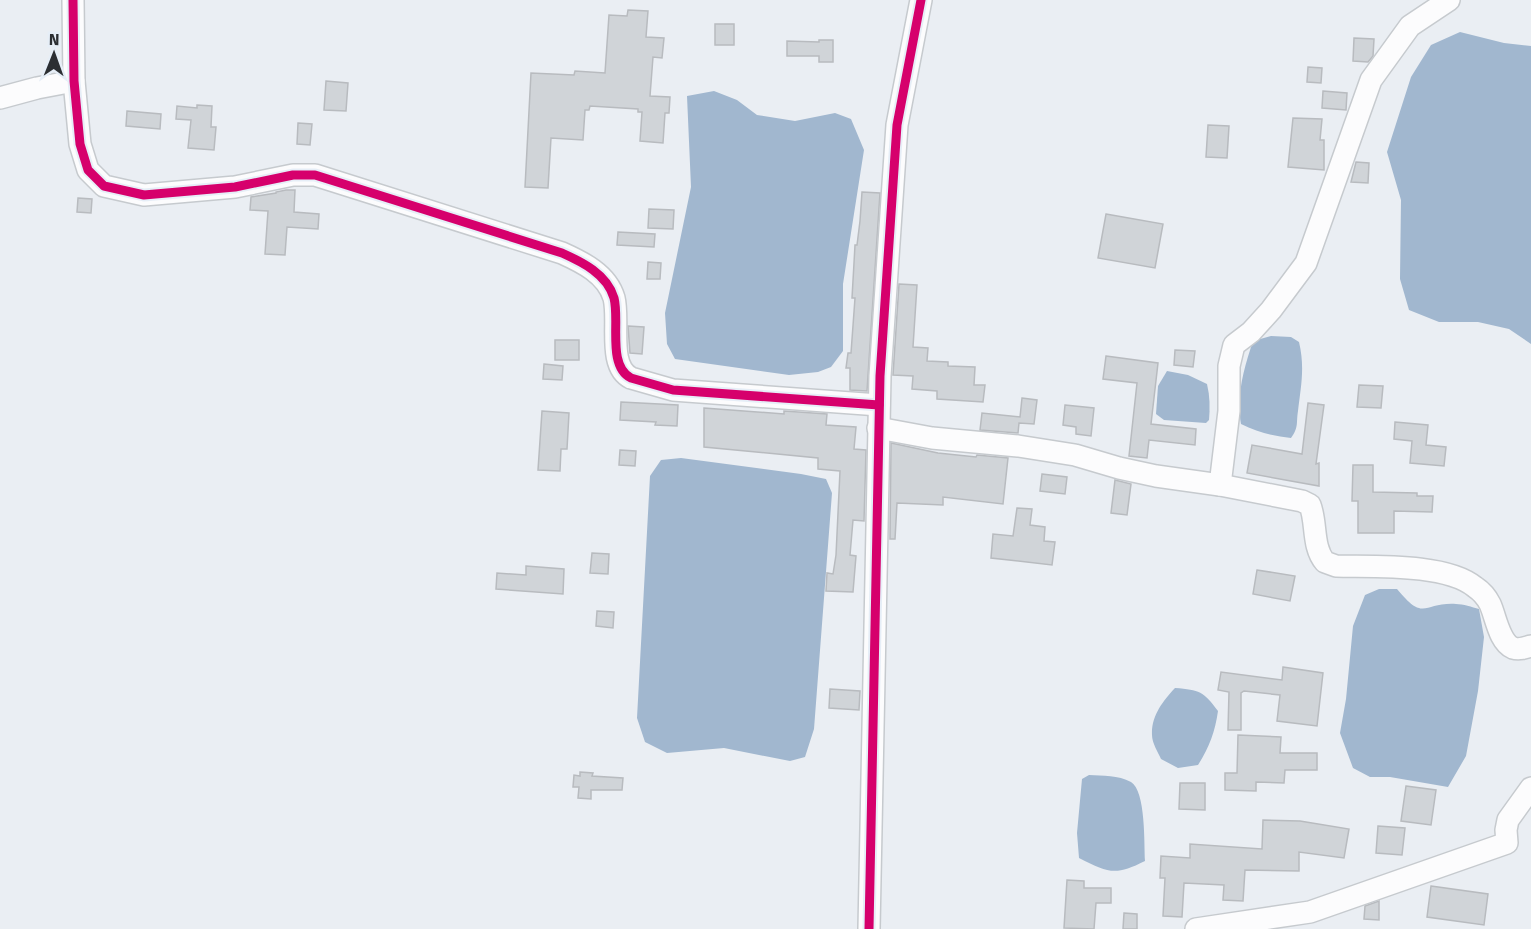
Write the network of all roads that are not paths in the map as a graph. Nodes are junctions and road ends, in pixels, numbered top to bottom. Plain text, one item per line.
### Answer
1 (73, 0) edge
2 (921, 0) edge
3 (1449, 0) edge
4 (74, 81) junction
5 (0, 98) edge
6 (879, 405) junction
7 (878, 428) junction
8 (1220, 485) junction
9 (1531, 646) edge
10 (1531, 788) edge
11 (869, 929) edge
12 (1196, 929) edge

1 - 4 street
2 - 6 street
3 - 8 street
4 - 5 street
4 - 6 street
6 - 7 street
7 - 8 street
7 - 11 street
8 - 9 street
10 - 12 street

